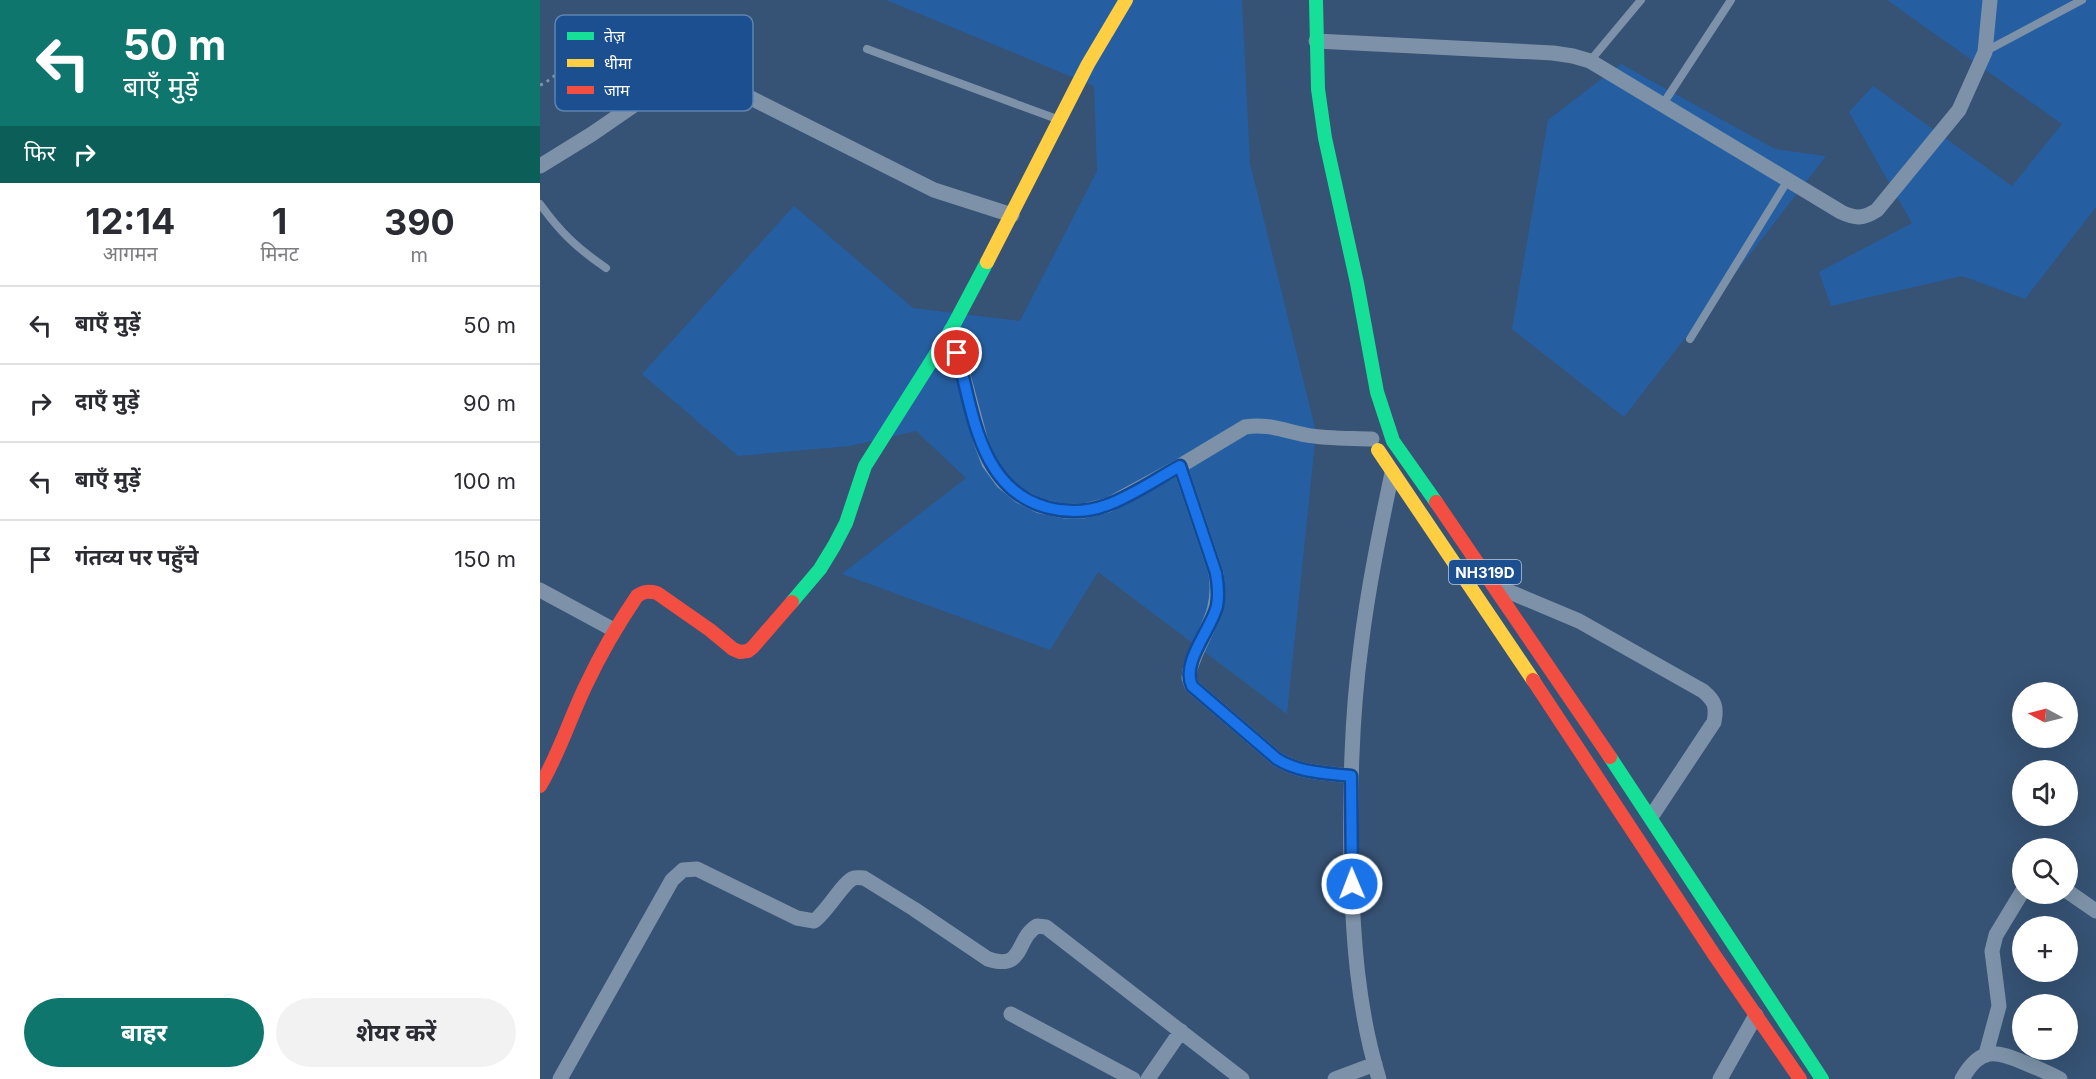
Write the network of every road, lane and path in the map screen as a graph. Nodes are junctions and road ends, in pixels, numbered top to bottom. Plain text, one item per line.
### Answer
1 (1126, 0) edge
2 (1316, 0) edge
3 (1641, 0) edge
4 (1731, 0) edge
5 (1990, 0) edge
6 (2082, 0) edge
7 (1316, 41) junction
8 (867, 49) dead end
9 (1985, 52) junction
10 (1590, 61) junction
11 (555, 76) edge
12 (540, 85) edge
13 (753, 99) edge
14 (1663, 104) junction
15 (625, 111) edge
16 (1061, 120) junction
17 (540, 166) edge
18 (1788, 180) junction
19 (540, 204) edge
20 (1012, 215) junction
21 (606, 268) dead end
22 (951, 330) junction
23 (1690, 339) dead end
24 (1371, 434) joint
25 (1180, 466) junction
26 (1392, 472) junction
27 (1495, 586) junction
28 (540, 590) edge
29 (614, 630) junction
30 (1351, 776) junction
31 (540, 786) edge
32 (1651, 817) junction
33 (2078, 899) edge
34 (2015, 904) edge
35 (2096, 911) edge
36 (1011, 1014) dead end
37 (1756, 1016) junction
38 (1180, 1031) junction
39 (1986, 1054) junction
40 (1377, 1072) edge
41 (560, 1079) edge
42 (1133, 1079) edge
43 (1148, 1079) edge
44 (1242, 1079) edge
45 (1335, 1079) edge
46 (1720, 1079) edge
47 (1800, 1079) edge
48 (1822, 1079) edge
49 (1962, 1079) edge
50 (2060, 1079) edge

1 - 16 main road
2 - 7 main road, NH319D
3 - 10 lane
4 - 14 lane
5 - 9 street
6 - 9 lane
7 - 10 street
7 - 27 main road, NH319D
8 - 16 lane
9 - 18 street
10 - 14 street
11 - 12 path
13 - 20 street
14 - 18 street
15 - 17 street
16 - 20 main road
18 - 23 lane
19 - 21 lane
20 - 22 main road
22 - 25 street
22 - 29 main road
24 - 25 street
24 - 26 main road, NH319D
25 - 30 street
26 - 30 street
26 - 37 main road, NH319D
27 - 32 main road, NH319D
27 - 32 street
28 - 29 street
29 - 31 main road
30 - 40 street
32 - 48 main road, NH319D
33 - 35 street
34 - 39 street
36 - 42 street
37 - 46 street
37 - 47 main road, NH319D
38 - 41 street
38 - 43 street
38 - 44 street
39 - 49 street
39 - 50 street
40 - 45 street

